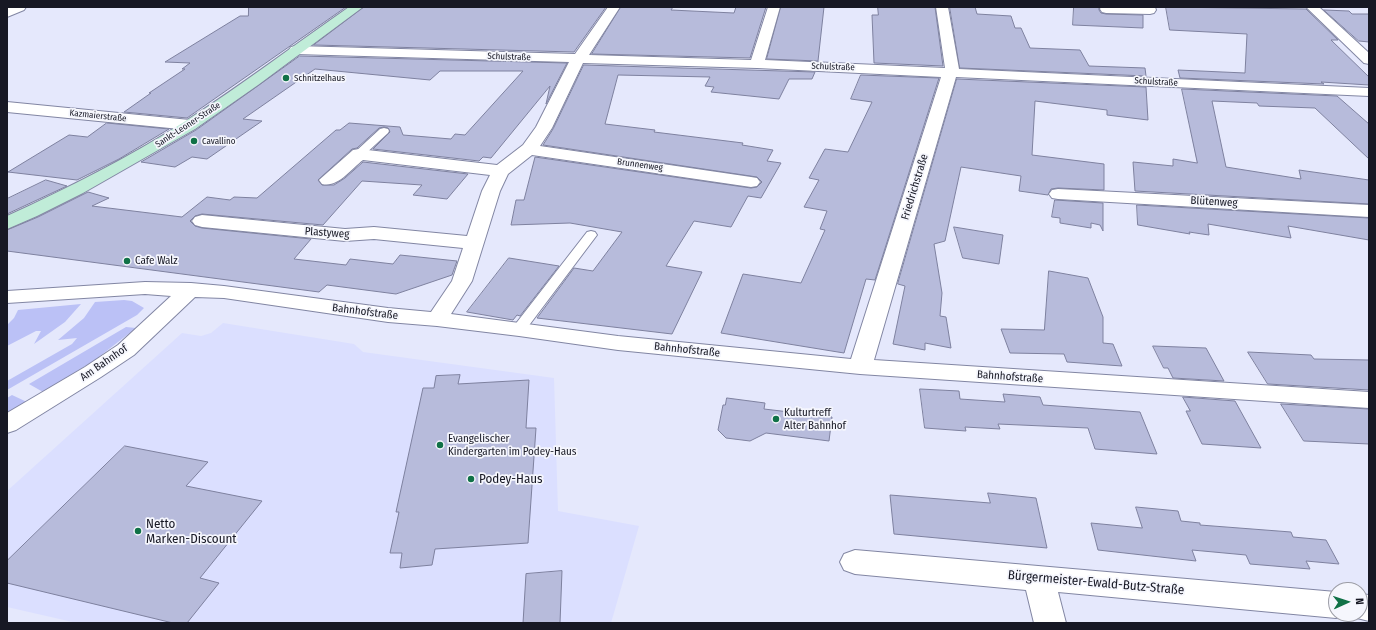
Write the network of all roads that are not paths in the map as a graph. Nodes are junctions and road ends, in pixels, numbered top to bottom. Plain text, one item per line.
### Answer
1 (20, 7) edge
2 (357, 7) edge
3 (614, 7) edge
4 (774, 7) edge
5 (942, 7) edge
6 (1149, 7) edge
7 (1312, 7) edge
8 (1106, 9) dead end
9 (7, 13) edge
10 (296, 50) junction
11 (578, 60) junction
12 (1369, 60) edge
13 (757, 64) junction
14 (950, 72) junction
15 (1351, 91) junction
16 (1369, 92) edge
17 (7, 107) edge
18 (1369, 108) edge
19 (190, 125) junction
20 (384, 132) dead end
21 (529, 149) junction
22 (359, 154) junction
23 (501, 171) junction
24 (328, 180) dead end
25 (751, 182) dead end
26 (1058, 194) dead end
27 (1369, 211) edge
28 (202, 221) dead end
29 (7, 223) edge
30 (592, 235) dead end
31 (475, 243) junction
32 (191, 289) junction
33 (7, 297) edge
34 (437, 319) junction
35 (519, 328) junction
36 (860, 367) junction
37 (1369, 400) edge
38 (7, 424) edge
39 (855, 562) dead end
40 (1040, 578) junction
41 (1328, 604) edge
42 (1050, 623) edge

1 - 9 street
2 - 10 street, Sankt-Leoner-Straße
3 - 11 street
4 - 13 street
5 - 14 street, Friedrichstraße
6 - 8 street
7 - 12 street
10 - 11 street, Schulstraße
10 - 19 street, Sankt-Leoner-Straße
11 - 13 street, Schulstraße
11 - 21 street
13 - 14 street, Schulstraße
14 - 15 street, Schulstraße
14 - 36 street, Friedrichstraße
15 - 16 street, Schulstraße
15 - 18 street
17 - 19 street, Kazmaierstraße
19 - 29 street, Sankt-Leoner-Straße
20 - 22 lane
21 - 23 street
21 - 25 street, Brunnenweg
22 - 23 street
22 - 24 street
23 - 31 street
26 - 27 street, Blütenweg
28 - 31 street, Plastyweg
30 - 35 lane
31 - 34 street
32 - 33 street, Bahnhofstraße
32 - 34 street, Bahnhofstraße
32 - 38 street, Am Bahnhof
34 - 35 street, Bahnhofstraße
35 - 36 street, Bahnhofstraße
36 - 37 street, Bahnhofstraße
39 - 40 street, Bürgermeister-Ewald-Butz-Straße
40 - 41 street, Bürgermeister-Ewald-Butz-Straße
40 - 42 street

